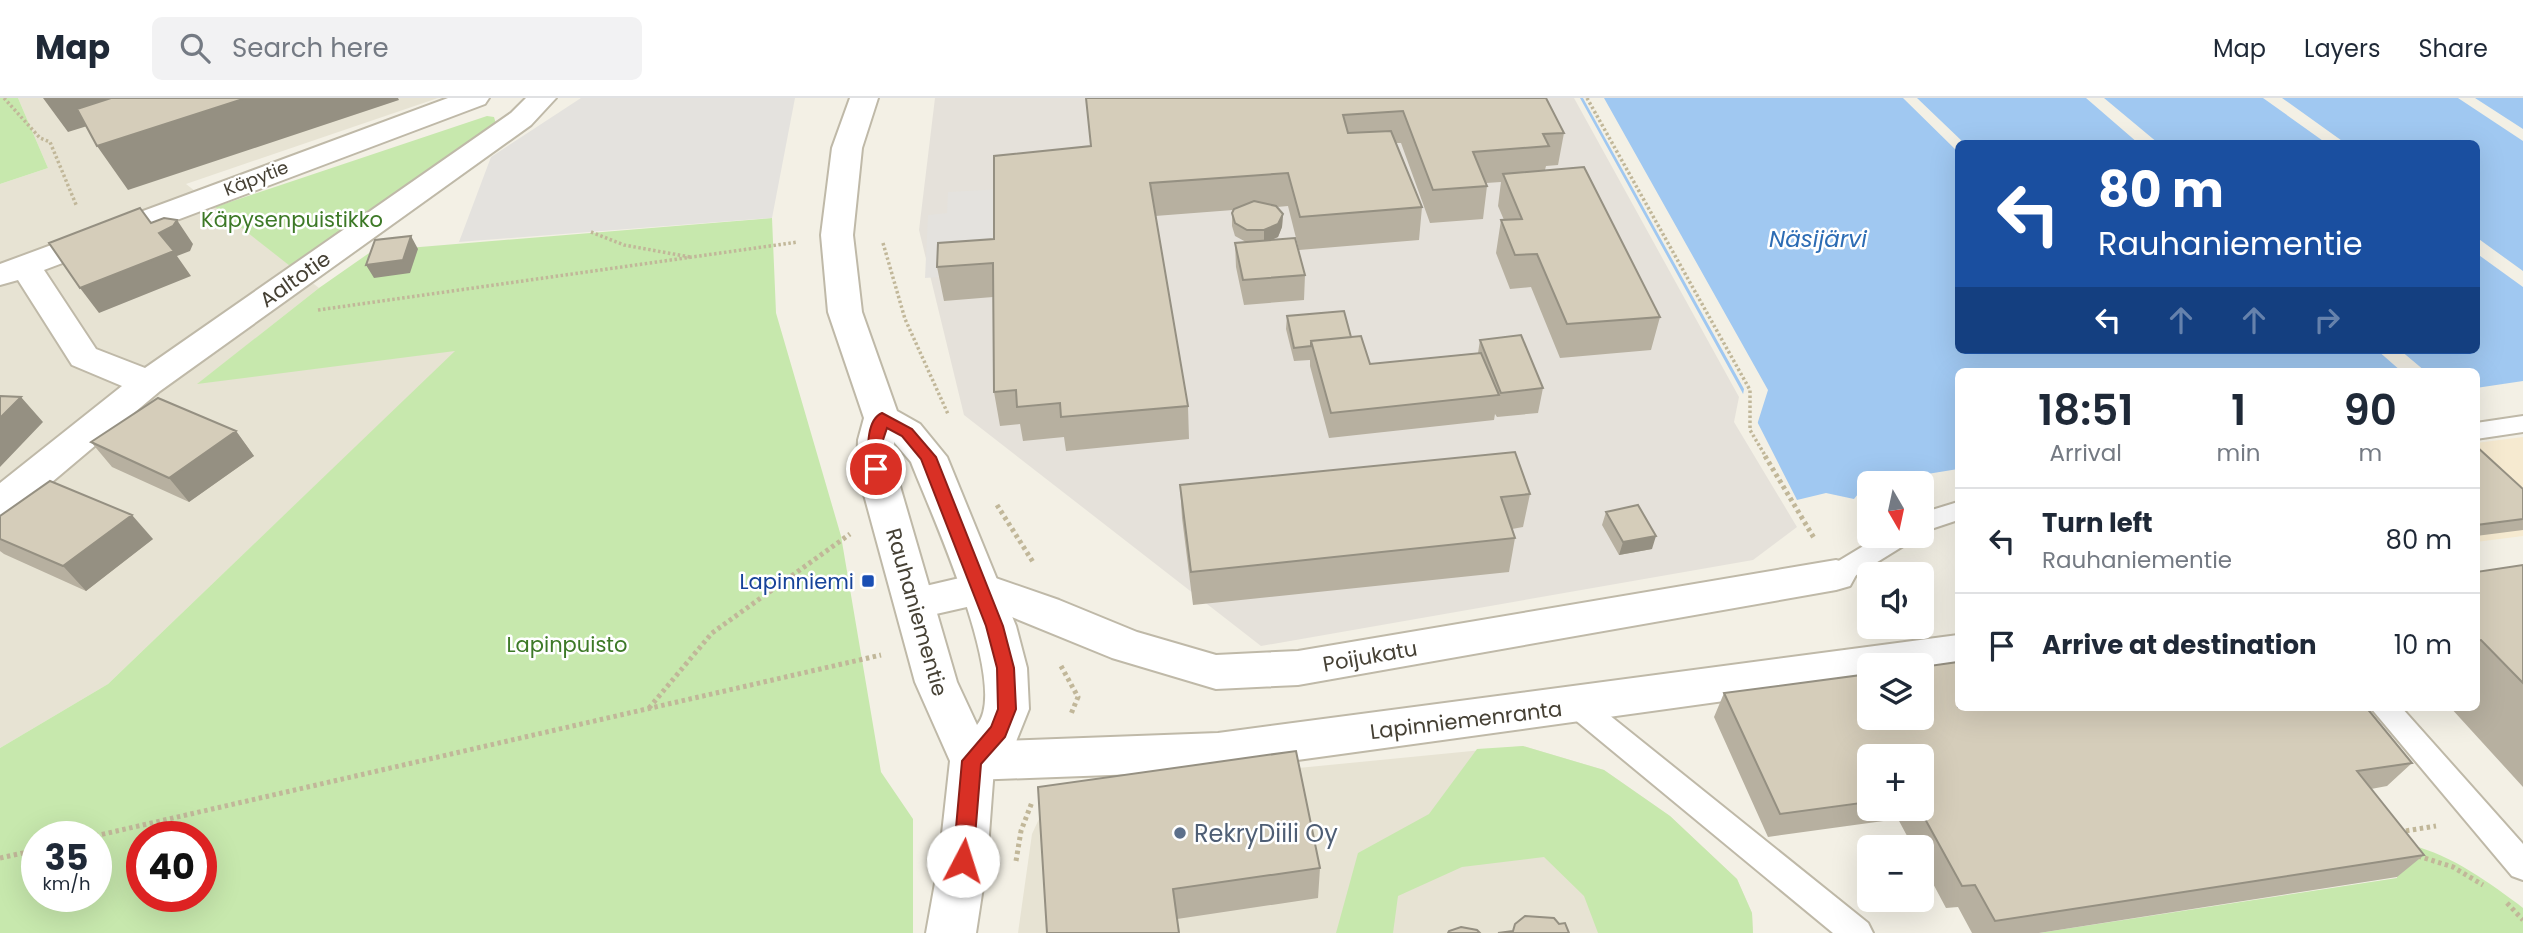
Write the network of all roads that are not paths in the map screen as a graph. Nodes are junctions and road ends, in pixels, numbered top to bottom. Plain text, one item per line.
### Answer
1 (475, 98) edge
2 (542, 98) edge
3 (864, 98) edge
4 (13, 271) edge
5 (148, 383) junction
6 (882, 418) junction
7 (2523, 424) edge
8 (2480, 431) edge
9 (0, 504) edge
10 (1955, 511) edge
11 (1934, 517) edge
12 (1880, 548) edge
13 (1836, 575) joint
14 (981, 588) junction
15 (914, 603) junction
16 (1955, 652) edge
17 (1578, 706) junction
18 (2388, 711) edge
19 (972, 761) junction
20 (2523, 866) edge
21 (951, 933) edge
22 (1857, 933) edge

1 - 4 street, Käpytie
2 - 5 street, Aaltotie
3 - 6 street, Rauhaniementie
4 - 5 street
5 - 9 street, Aaltotie
6 - 14 street
6 - 15 street, Rauhaniementie
7 - 8 lane
10 - 11 lane
12 - 13 lane
13 - 14 street, Poijukatu
14 - 15 street
14 - 19 street
15 - 19 street, Rauhaniementie
16 - 17 street, Lapinniemenranta
17 - 19 street, Lapinniemenranta
17 - 22 lane
18 - 20 lane
19 - 21 street, Rauhaniementie

